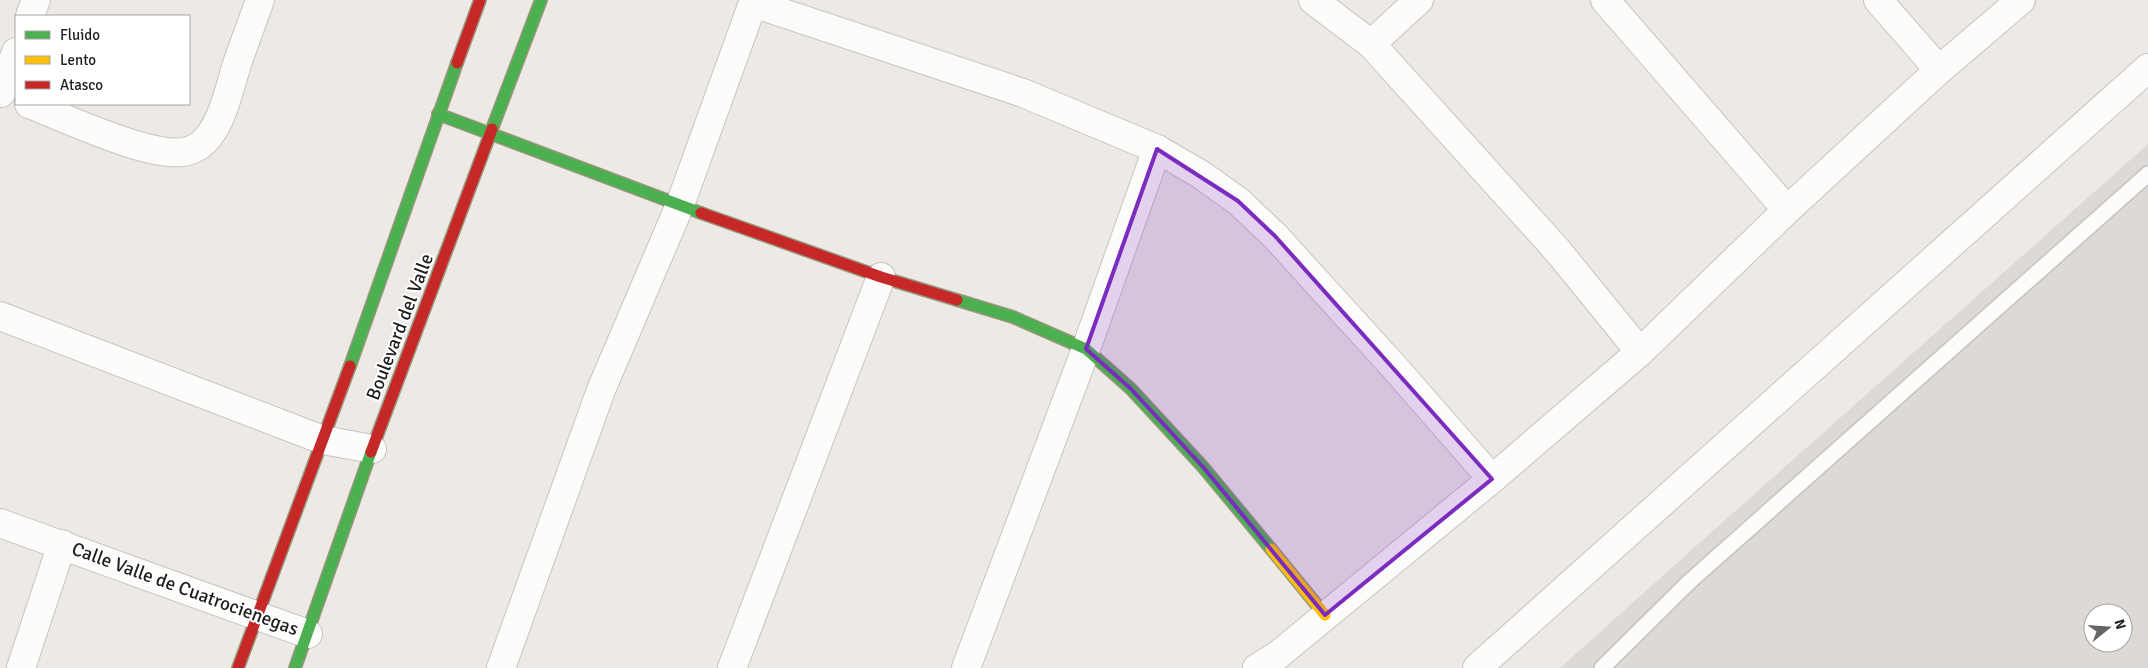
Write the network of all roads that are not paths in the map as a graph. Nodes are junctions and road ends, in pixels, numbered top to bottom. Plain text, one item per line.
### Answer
1 (36, 0) edge
2 (260, 0) edge
3 (480, 0) edge
4 (541, 0) edge
5 (1313, 0) edge
6 (1419, 0) edge
7 (1605, 0) edge
8 (1878, 0) edge
9 (2021, 0) edge
10 (754, 2) edge
11 (30, 15) edge
12 (1371, 44) junction
13 (15, 56) edge
14 (2148, 68) edge
15 (1939, 70) junction
16 (6, 95) edge
17 (32, 105) edge
18 (438, 114) junction
19 (492, 136) junction
20 (1157, 149) junction
21 (2148, 174) edge
22 (680, 205) junction
23 (1787, 210) junction
24 (881, 277) junction
25 (0, 316) edge
26 (1086, 349) junction
27 (1640, 352) junction
28 (323, 440) junction
29 (372, 449) junction
30 (1492, 479) junction
31 (0, 523) edge
32 (62, 544) junction
33 (258, 616) junction
34 (1325, 616) junction
35 (308, 634) junction
36 (21, 668) edge
37 (238, 668) edge
38 (295, 668) edge
39 (501, 668) edge
40 (732, 668) edge
41 (966, 668) edge
42 (1257, 668) edge
43 (1477, 668) edge
44 (1602, 668) edge

1 - 11 street
2 - 17 street
3 - 18 street, Boulevard del Valle
4 - 19 street, Boulevard del Valle
5 - 12 street
6 - 12 street
7 - 23 street
8 - 15 street
9 - 15 street
10 - 20 street
10 - 22 street
12 - 27 street
13 - 16 street
14 - 43 street
15 - 23 street
18 - 19 street
18 - 28 street, Boulevard del Valle
19 - 22 street
19 - 29 street, Boulevard del Valle
20 - 26 street
20 - 30 street
21 - 44 lane
22 - 24 street
22 - 39 street
23 - 27 street
24 - 26 street
24 - 40 street
25 - 28 street
26 - 34 street
26 - 41 street
27 - 30 street
28 - 29 street
28 - 33 street, Boulevard del Valle
29 - 35 street, Boulevard del Valle
30 - 34 street
31 - 32 street, Calle Valle de Cuatrocienegas
32 - 33 street, Calle Valle de Cuatrocienegas
32 - 36 street, Calle Valle de Cuatrocienegas
33 - 35 street, Calle Valle de Cuatrocienegas
33 - 37 street, Boulevard del Valle
34 - 42 street
35 - 38 street, Boulevard del Valle

